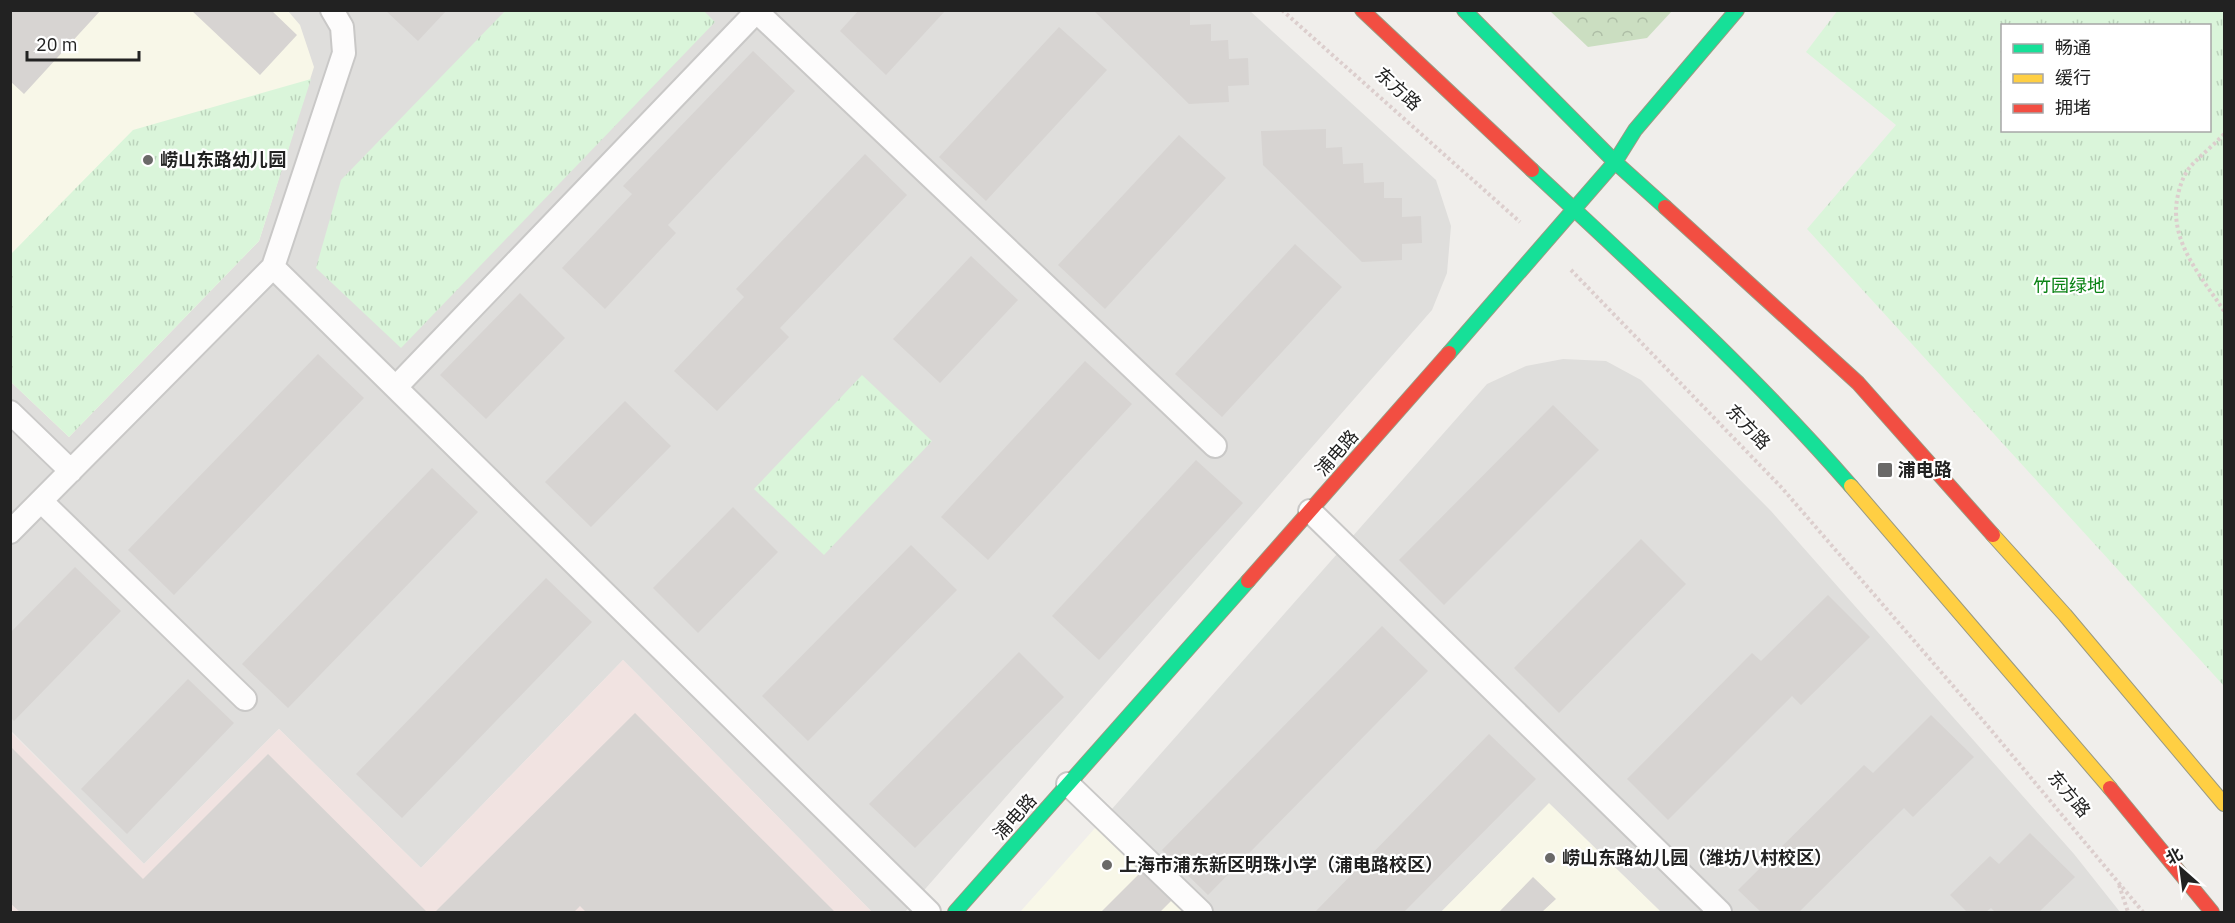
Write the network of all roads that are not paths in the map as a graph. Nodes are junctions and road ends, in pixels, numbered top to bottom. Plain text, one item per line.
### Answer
1 (332, 10) edge
2 (1362, 10) edge
3 (1464, 10) edge
4 (1737, 10) edge
5 (755, 11) edge
6 (1615, 162) junction
7 (1575, 210) junction
8 (273, 267) junction
9 (396, 387) junction
10 (10, 412) edge
11 (1215, 446) dead end
12 (71, 471) junction
13 (41, 501) junction
14 (1310, 511) junction
15 (10, 532) edge
16 (245, 699) dead end
17 (1068, 784) junction
18 (2224, 804) edge
19 (929, 912) edge
20 (955, 912) edge
21 (1201, 912) edge
22 (1720, 912) edge
23 (2212, 912) edge

1 - 8 lane
2 - 7 main road, 东方路
3 - 6 main road
4 - 6 main road, 浦电路
5 - 9 lane
5 - 11 lane
6 - 7 main road, 浦电路
6 - 18 main road
7 - 14 main road, 浦电路
7 - 23 main road, 东方路
8 - 9 lane
8 - 12 lane
9 - 19 lane
10 - 12 lane
12 - 13 lane
13 - 15 lane
13 - 16 lane
14 - 17 main road, 浦电路
14 - 22 lane
17 - 20 main road, 浦电路
17 - 21 lane

